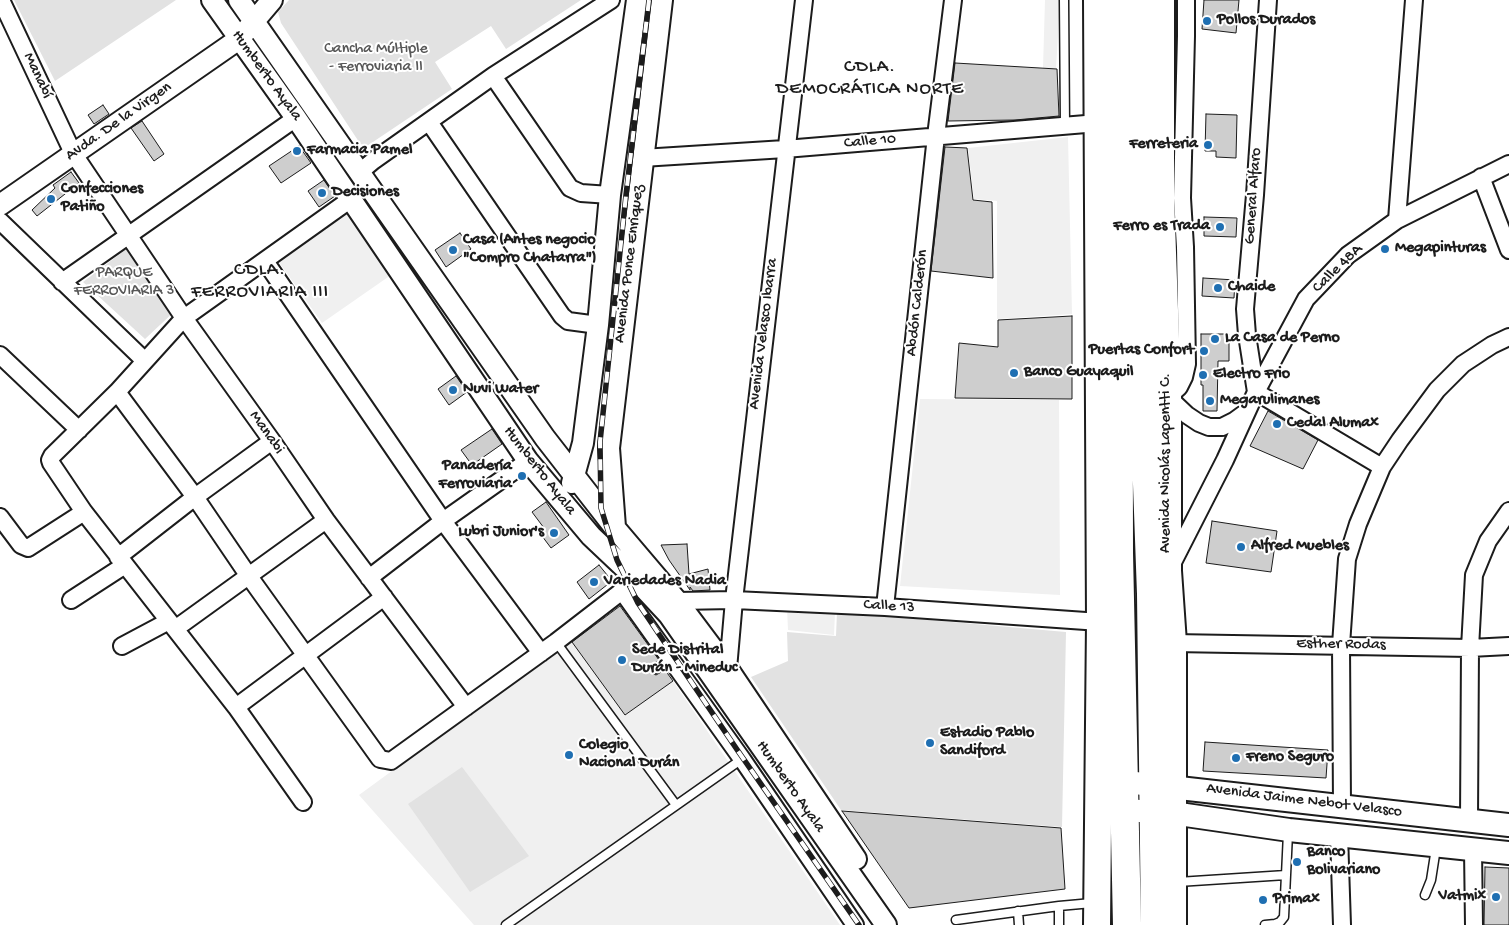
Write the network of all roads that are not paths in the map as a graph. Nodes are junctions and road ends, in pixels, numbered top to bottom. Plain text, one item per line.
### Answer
1 (1, 0) edge
2 (212, 0) edge
3 (239, 0) edge
4 (272, 0) edge
5 (611, 0) edge
6 (637, 0) edge
7 (662, 0) edge
8 (804, 0) edge
9 (953, 0) edge
10 (1064, 0) edge
11 (1097, 0) edge
12 (1118, 0) edge
13 (1144, 0) edge
14 (1161, 0) edge
15 (1186, 0) edge
16 (1268, 0) edge
17 (1414, 0) edge
18 (254, 22) junction
19 (239, 39) junction
20 (493, 76) junction
21 (296, 118) junction
22 (429, 122) junction
23 (1098, 123) junction
24 (1065, 125) junction
25 (936, 136) junction
26 (1153, 139) junction
27 (785, 149) junction
28 (73, 153) junction
29 (642, 158) junction
30 (1509, 164) edge
31 (360, 172) junction
32 (1481, 177) junction
33 (610, 195) junction
34 (351, 199) junction
35 (1, 206) edge
36 (1397, 220) junction
37 (129, 237) junction
38 (1509, 250) edge
39 (265, 260) junction
40 (62, 282) junction
41 (184, 318) junction
42 (598, 325) junction
43 (1509, 337) edge
44 (0, 355) edge
45 (145, 361) junction
46 (117, 392) junction
47 (1256, 392) junction
48 (1168, 397) junction
49 (1246, 413) junction
50 (79, 430) junction
51 (272, 441) junction
52 (528, 461) junction
53 (1382, 467) junction
54 (575, 476) junction
55 (195, 497) junction
56 (563, 504) junction
57 (1509, 511) edge
58 (84, 512) junction
59 (0, 517) edge
60 (326, 520) junction
61 (443, 521) junction
62 (615, 528) junction
63 (605, 549) junction
64 (122, 561) junction
65 (632, 562) junction
66 (1168, 571) junction
67 (248, 575) junction
68 (369, 578) junction
69 (622, 591) junction
70 (384, 598) junction
71 (71, 600) dead end
72 (734, 600) junction
73 (677, 601) junction
74 (884, 607) junction
75 (1100, 622) junction
76 (172, 625) junction
77 (556, 642) junction
78 (1173, 643) junction
79 (1341, 645) junction
80 (122, 646) dead end
81 (1509, 646) edge
82 (1470, 648) junction
83 (541, 653) junction
84 (306, 656) junction
85 (672, 659) junction
86 (655, 669) dead end
87 (728, 669) junction
88 (236, 707) junction
89 (466, 707) junction
90 (742, 759) junction
91 (1111, 780) junction
92 (1162, 785) junction
93 (303, 802) dead end
94 (676, 805) junction
95 (1342, 806) junction
96 (1098, 808) junction
97 (1124, 810) junction
98 (1163, 813) junction
99 (1469, 820) junction
100 (1509, 825) edge
101 (1289, 830) junction
102 (1339, 835) junction
103 (1436, 846) junction
104 (1473, 849) junction
105 (1509, 853) edge
106 (1286, 875) junction
107 (1173, 883) junction
108 (1425, 895) dead end
109 (1059, 906) junction
110 (1018, 911) junction
111 (1097, 914) edge
112 (956, 920) dead end
113 (506, 925) edge
114 (854, 925) edge
115 (886, 925) edge
116 (902, 925) edge
117 (1019, 925) edge
118 (1059, 925) edge
119 (1127, 925) edge
120 (1155, 925) edge
121 (1173, 925) edge
122 (1265, 925) edge
123 (1342, 925) edge
124 (1474, 925) edge

1 - 28 street, Manabí
2 - 19 street, Humberto Ayala
3 - 18 street, Humberto Ayala
4 - 18 street, Avda. De la Virgen
5 - 20 street
6 - 33 street, Avenida Ponce Enriquez
7 - 29 street, Avenida Ponce Enriquez
8 - 27 street, Avenida Velasco Ibarra
9 - 25 street, Abdón Calderón
10 - 24 lane
11 - 23 main road
12 - 91 highway
13 - 26 highway, Avenida Nicolás Lapentti C.
14 - 26 main road, Avenida Nicolás Lapentti C.
15 - 48 street
16 - 47 street, General Alfaro
17 - 36 street
18 - 19 street, Avda. De la Virgen
18 - 31 street, Humberto Ayala
19 - 21 street, Humberto Ayala
19 - 28 street, Avda. De la Virgen
20 - 22 street
20 - 33 street
21 - 34 street, Humberto Ayala
21 - 37 street
22 - 31 street
22 - 42 street
23 - 24 street, Calle 10
23 - 75 main road
24 - 25 street, Calle 10
25 - 27 street, Calle 10
25 - 74 street, Abdón Calderón
26 - 48 main road, Avenida Nicolás Lapentti C.
26 - 92 highway, Avenida Nicolás Lapentti C.
27 - 29 street, Calle 10
27 - 72 street, Avenida Velasco Ibarra
28 - 35 street, Avda. De la Virgen
28 - 37 street, Manabi
29 - 62 street, Avenida Ponce Enriquez
30 - 32 street, Calle 48A
31 - 54 street, Humberto Ayala
32 - 36 street, Calle 48A
32 - 38 street
33 - 42 street, Avenida Ponce Enriquez
34 - 39 street
34 - 52 street, Humberto Ayala
35 - 40 street
36 - 47 street, Calle 48A
37 - 40 street
37 - 41 street, Manabi
39 - 41 street
39 - 61 street
40 - 45 street
41 - 45 street
41 - 51 street, Manabi
42 - 54 street, Avenida Ponce Enriquez
43 - 53 street
44 - 50 street
45 - 46 street
46 - 50 street
46 - 55 street
47 - 49 street, Calle 48A
47 - 53 street
48 - 49 street
48 - 66 main road, Avenida Nicolás Lapentti C.
49 - 66 street, Calle 48A
50 - 58 street
51 - 55 street
51 - 60 street, Manabi
52 - 56 street, Humberto Ayala
52 - 61 street
53 - 79 street
54 - 56 street, Avenida Ponce Enriquez
54 - 62 street, Humberto Ayala
55 - 64 street
55 - 67 street
56 - 63 street, Humberto Ayala
57 - 82 street
58 - 59 street
58 - 64 street
60 - 67 street
60 - 68 street, Manabi
61 - 68 street
61 - 83 street
62 - 63 street
62 - 65 street, Humberto Ayala
63 - 65 street, Humberto Ayala
64 - 71 street
64 - 76 street
65 - 69 street
65 - 73 street, Humberto Ayala
65 - 115 street, Humberto Ayala
66 - 78 main road, Avenida Nicolás Lapentti C.
67 - 76 street
67 - 84 street
68 - 70 street, Manabi
69 - 77 street
69 - 85 street
70 - 84 street
70 - 89 street, Manabi
72 - 73 street, Calle 13
72 - 74 street, Calle 13
72 - 87 street, Avenida Velasco Ibarra
73 - 87 street, Humberto Ayala
74 - 75 street, Calle 13
75 - 91 main road
76 - 80 street
76 - 88 street
77 - 83 street
77 - 94 lane
78 - 79 street, Esther Rodas
78 - 92 main road, Avenida Nicolás Lapentti C.
79 - 82 street, Esther Rodas
79 - 95 street
81 - 82 street, Esther Rodas
82 - 99 street
83 - 89 street
84 - 88 street
84 - 89 street
85 - 86 lane
85 - 90 street
87 - 116 street, Humberto Ayala
88 - 93 street
90 - 94 lane
90 - 114 street
91 - 92 main road, Avenida Jaime Nebot Velasco
91 - 96 main road
91 - 97 highway
92 - 95 main road, Avenida Jaime Nebot Velasco
92 - 98 highway, Avenida Nicolás Lapentti C.
94 - 113 lane
95 - 99 main road, Avenida Jaime Nebot Velasco
96 - 97 main road, Avenida Jaime Nebot Velasco
96 - 111 main road
97 - 98 main road, Avenida Jaime Nebot Velasco
97 - 119 highway
98 - 101 main road, Avenida Jaime Nebot Velasco
98 - 107 main road, Avenida Nicolás Lapentti C.
98 - 120 highway, Avenida Nicolás Lapentti C.
99 - 100 main road, Avenida Jaime Nebot Velasco
101 - 102 main road, Avenida Jaime Nebot Velasco
101 - 106 lane
102 - 103 main road, Avenida Jaime Nebot Velasco
102 - 123 street
103 - 104 main road, Avenida Jaime Nebot Velasco
103 - 108 lane
104 - 105 main road, Avenida Jaime Nebot Velasco
104 - 124 street
106 - 107 lane
106 - 122 lane
107 - 121 main road, Avenida Nicolás Lapentti C.
109 - 110 lane
109 - 111 lane
109 - 118 lane
110 - 112 lane
110 - 117 lane

